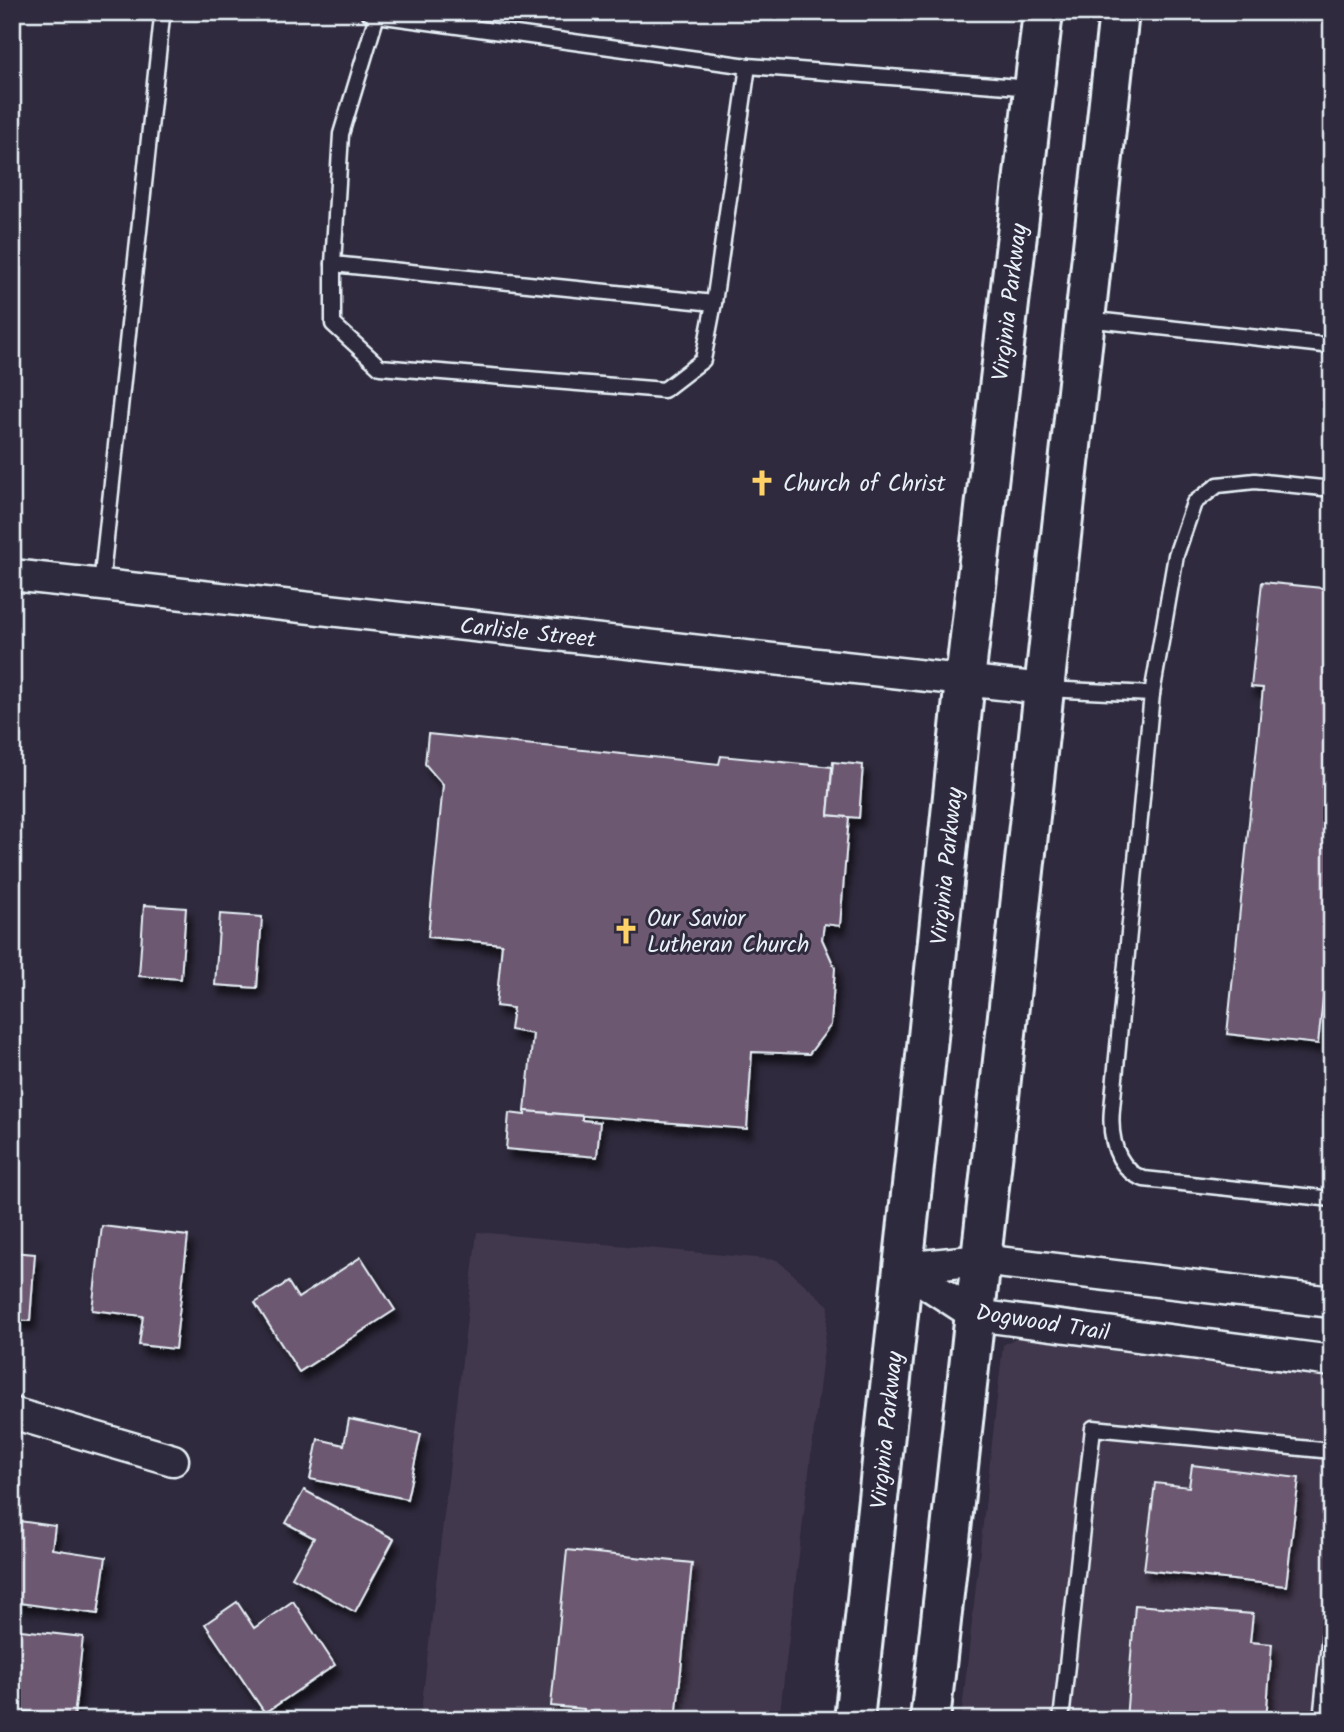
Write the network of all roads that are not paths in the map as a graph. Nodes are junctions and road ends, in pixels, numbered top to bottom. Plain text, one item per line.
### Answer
1 (169, 12) edge
2 (1043, 12) edge
3 (1119, 12) edge
4 (373, 14) edge
5 (748, 66) junction
6 (1034, 89) junction
7 (333, 264) junction
8 (714, 303) junction
9 (1085, 319) junction
10 (1332, 346) edge
11 (1332, 489) edge
12 (12, 575) edge
13 (101, 585) junction
14 (965, 680) junction
15 (1044, 689) junction
16 (1152, 694) junction
17 (1332, 1199) edge
18 (981, 1260) junction
19 (903, 1268) junction
20 (1332, 1302) edge
21 (975, 1315) junction
22 (1332, 1361) edge
23 (12, 1413) edge
24 (1332, 1451) edge
25 (173, 1460) dead end
26 (1332, 1614) edge
27 (854, 1720) edge
28 (930, 1720) edge
29 (1060, 1720) edge
30 (1321, 1720) edge

1 - 13 lane
2 - 6 main road, Virginia Parkway
3 - 9 main road
4 - 5 lane
4 - 7 lane
5 - 6 lane
5 - 8 lane
6 - 14 main road, Virginia Parkway
7 - 8 lane
7 - 8 lane
9 - 10 lane
9 - 15 main road
11 - 16 lane
12 - 13 street, Carlisle Street
13 - 14 street, Carlisle Street
14 - 15 street, Carlisle Street
14 - 19 main road, Virginia Parkway
15 - 16 lane
15 - 18 main road
16 - 17 lane
18 - 19 street
18 - 20 street
18 - 21 main road
19 - 21 street, Dogwood Trail
19 - 27 main road, Virginia Parkway
21 - 22 street, Dogwood Trail
21 - 28 main road
23 - 25 street
24 - 29 lane
26 - 30 lane

